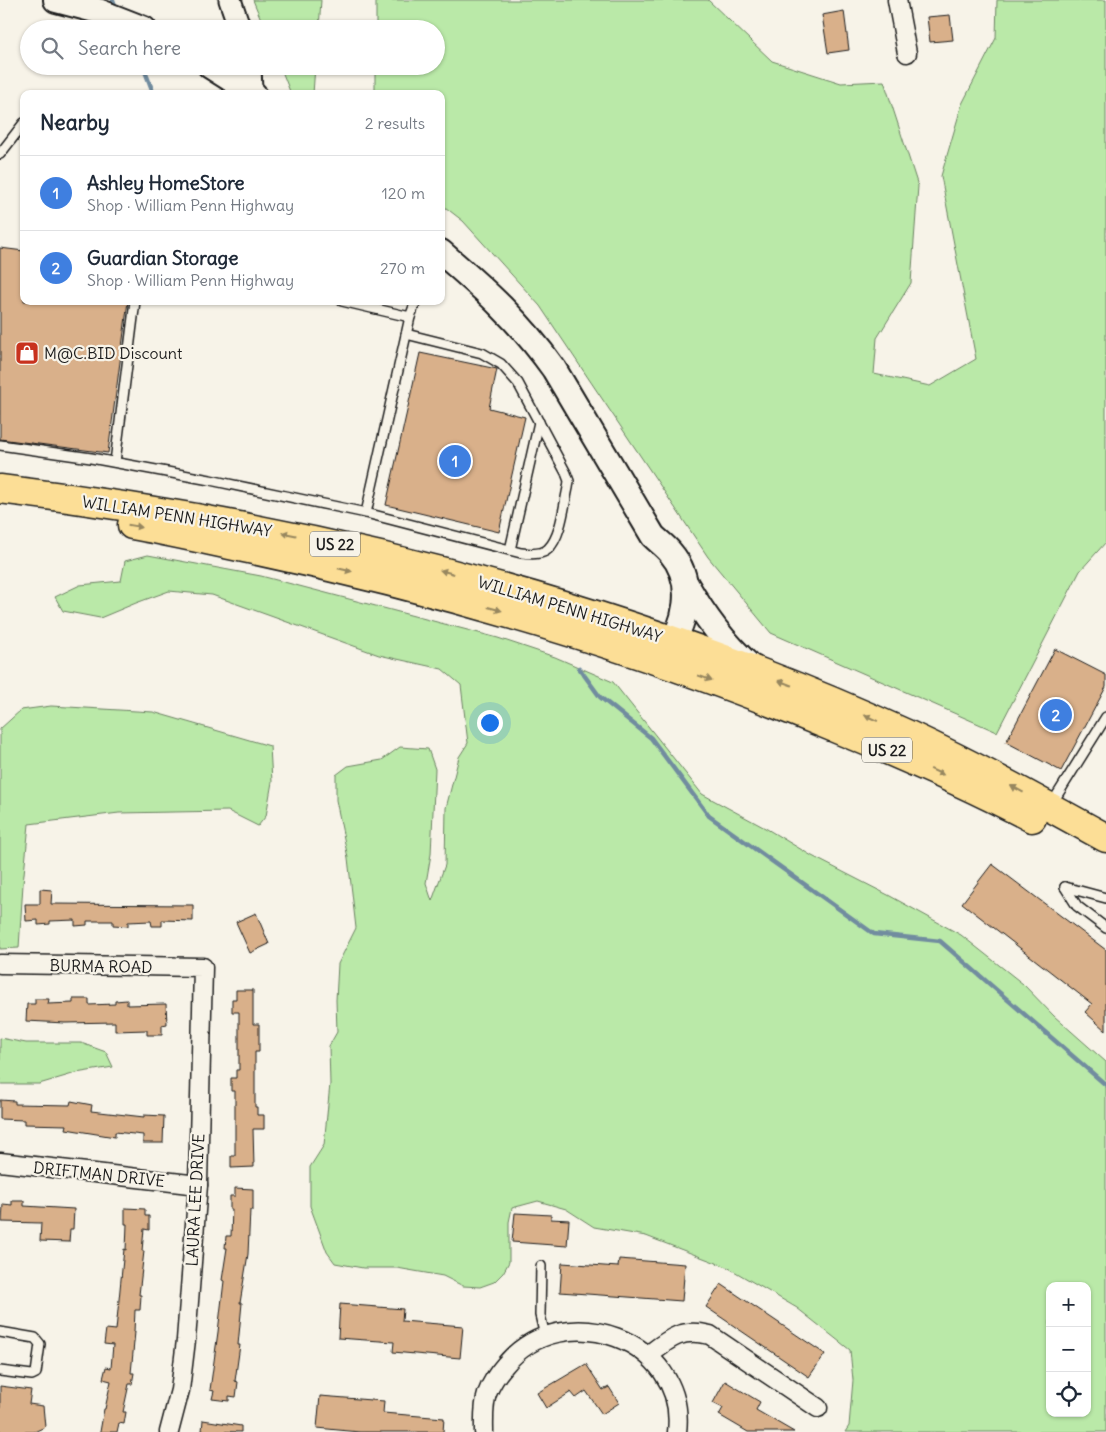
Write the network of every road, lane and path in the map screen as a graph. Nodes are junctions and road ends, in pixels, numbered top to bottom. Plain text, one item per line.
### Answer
1 (230, 0) edge
2 (897, 0) edge
3 (62, 1) edge
4 (121, 20) edge
5 (237, 20) edge
6 (907, 53) dead end
7 (224, 75) edge
8 (251, 75) edge
9 (247, 90) edge
10 (252, 90) edge
11 (20, 128) edge
12 (0, 154) edge
13 (445, 256) edge
14 (135, 305) edge
15 (359, 305) edge
16 (414, 305) edge
17 (410, 317) junction
18 (406, 334) junction
19 (539, 422) junction
20 (0, 446) edge
21 (115, 462) junction
22 (0, 489) edge
23 (0, 506) edge
24 (366, 513) junction
25 (653, 536) junction
26 (510, 550) junction
27 (684, 581) junction
28 (665, 647) junction
29 (756, 672) junction
30 (1106, 717) edge
31 (1050, 807) junction
32 (1106, 838) edge
33 (1106, 858) edge
34 (1106, 898) edge
35 (1106, 928) edge
36 (0, 964) edge
37 (203, 967) joint
38 (0, 1162) edge
39 (198, 1185) junction
40 (541, 1266) dead end
41 (0, 1332) edge
42 (545, 1336) junction
43 (648, 1355) junction
44 (0, 1371) edge
45 (818, 1408) dead end
46 (170, 1432) edge
47 (484, 1432) edge
48 (677, 1432) edge

1 - 5 street
2 - 6 street
3 - 4 main road
7 - 9 main road
8 - 10 street
11 - 12 lane
13 - 25 main road
14 - 21 lane
15 - 17 lane
16 - 17 lane
17 - 18 lane
18 - 19 lane
18 - 24 lane
19 - 26 lane
19 - 26 lane
20 - 21 lane
21 - 24 lane
28 -> 22 highway, WILLIAM PENN HIGHWAY / US 22
23 -> 28 highway, WILLIAM PENN HIGHWAY / US 22
24 - 26 lane
25 - 27 main road
25 - 28 main road
27 - 28 main road
27 - 29 main road
28 - 29 highway, WILLIAM PENN HIGHWAY / US 22
28 -> 33 highway, WILLIAM PENN HIGHWAY / US 22
31 -> 29 highway, WILLIAM PENN HIGHWAY / US 22
30 - 31 lane
31 - 32 highway, WILLIAM PENN HIGHWAY / US 22
34 - 35 lane
36 - 37 street, BURMA ROAD
37 - 39 street, LAURA LEE DRIVE
38 - 39 street, DRIFTMAN DRIVE
39 - 46 street, LAURA LEE DRIVE
40 - 42 lane
41 - 44 lane
42 - 43 street
42 - 47 street
43 - 45 street
43 - 48 street

